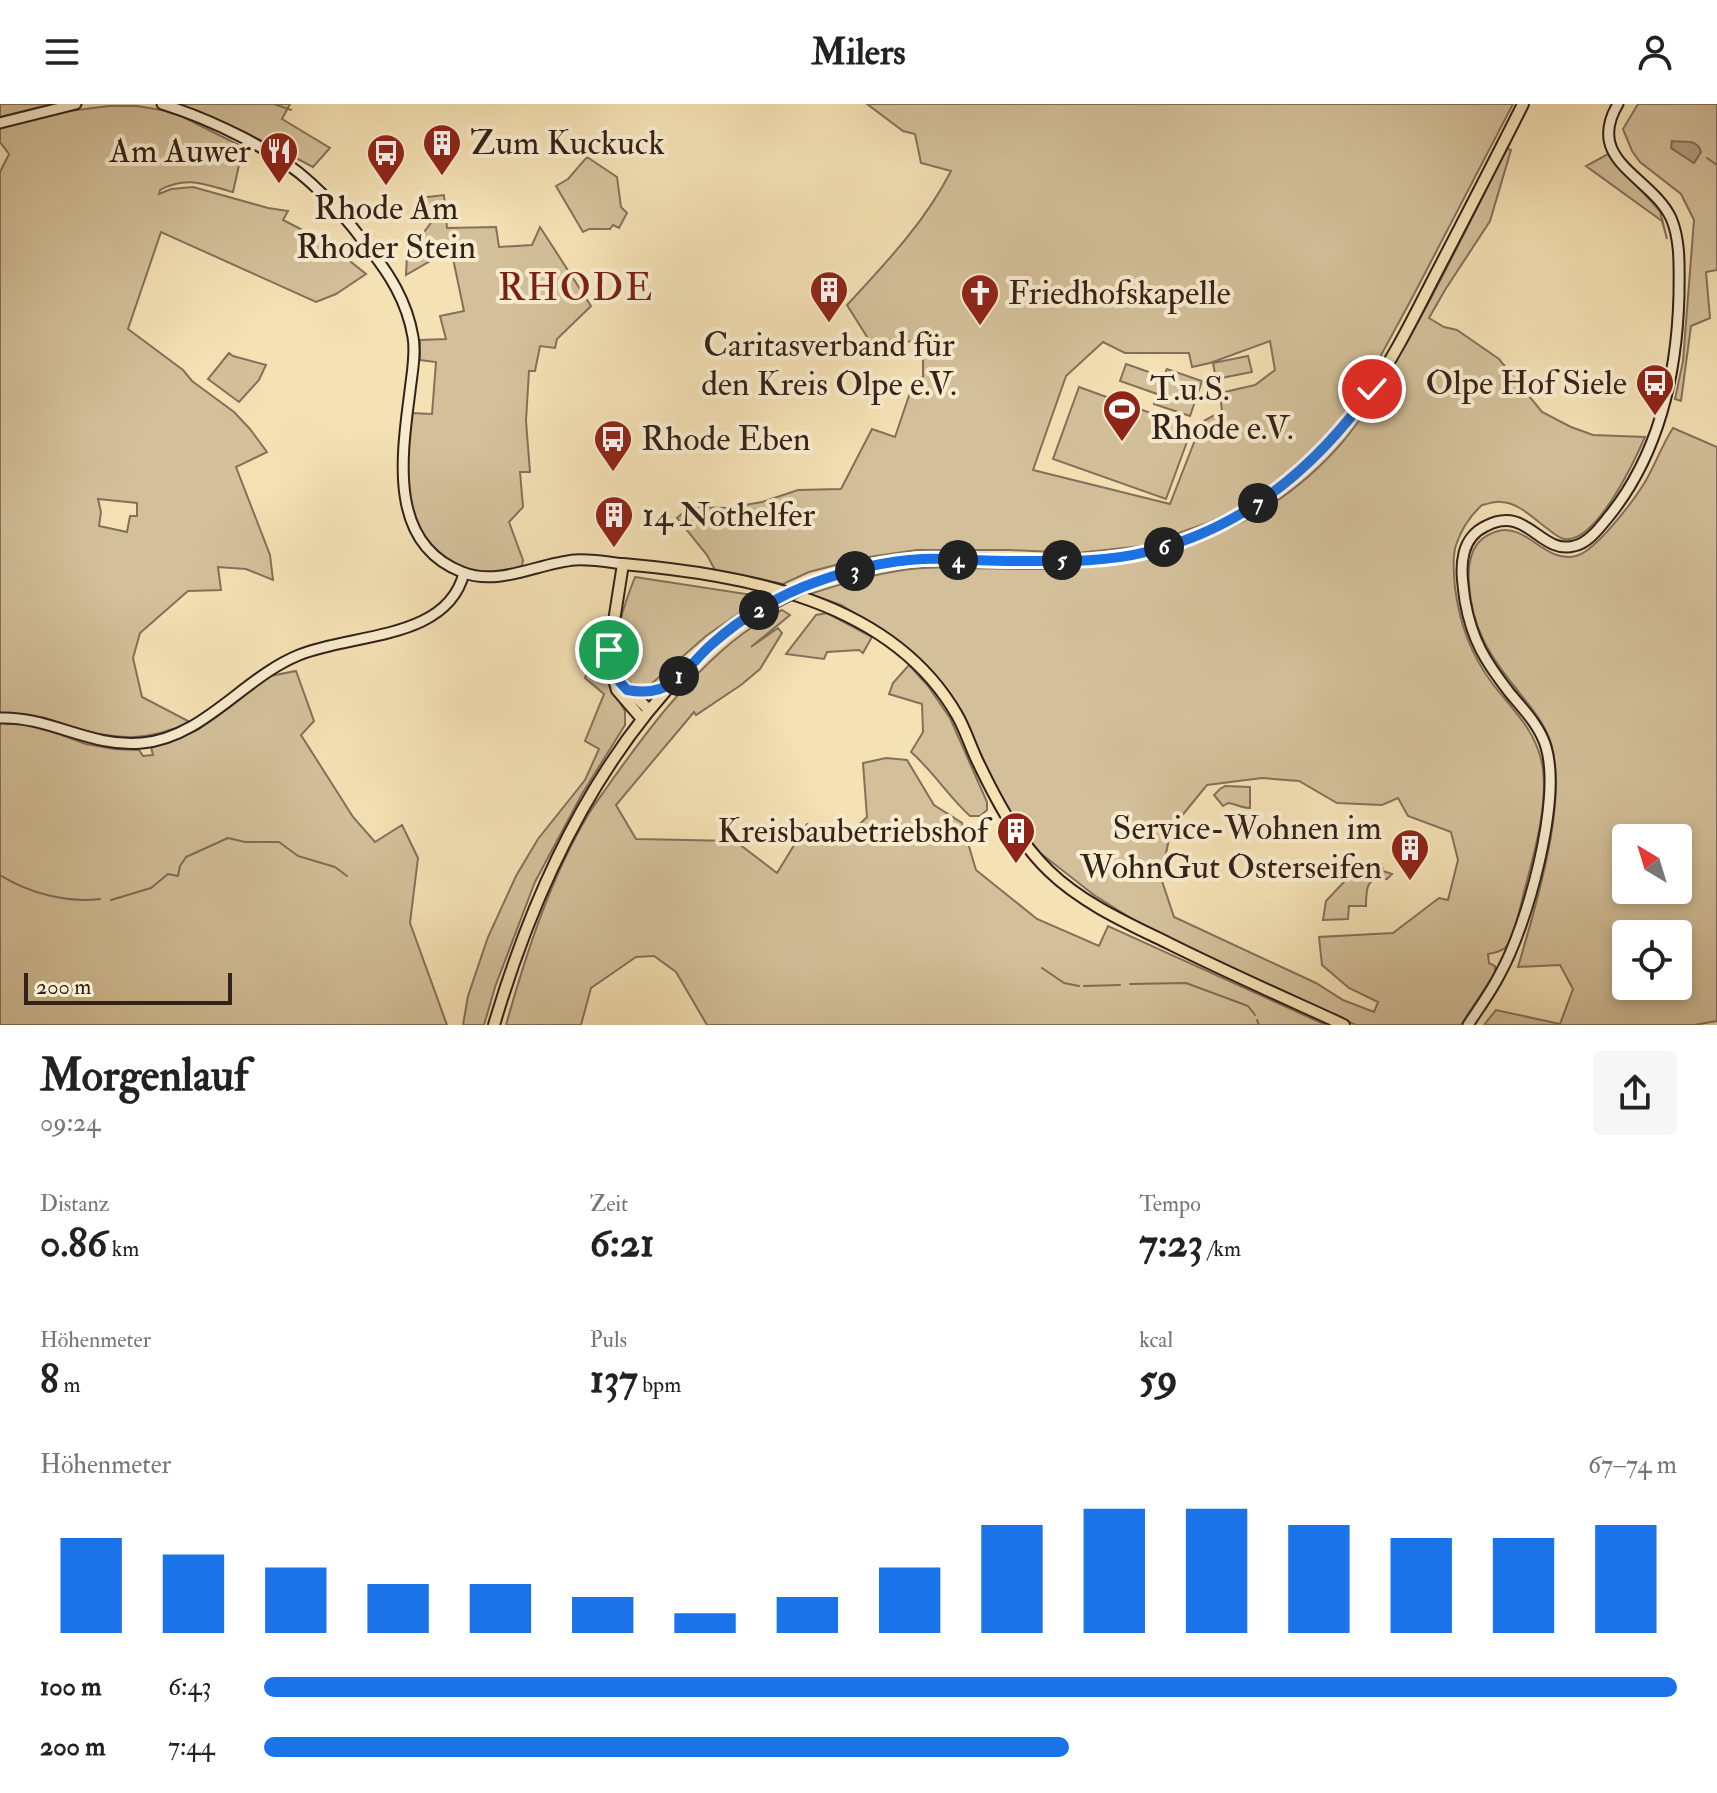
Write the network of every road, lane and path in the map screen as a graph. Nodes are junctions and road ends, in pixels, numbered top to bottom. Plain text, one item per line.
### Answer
1 (76, 104) edge
2 (162, 104) edge
3 (1523, 104) edge
4 (1618, 104) edge
5 (0, 123) edge
6 (623, 564) junction
7 (464, 573) junction
8 (611, 672) junction
9 (673, 682) junction
10 (627, 690) junction
11 (645, 715) junction
12 (0, 718) edge
13 (494, 1025) edge
14 (1344, 1025) edge
15 (1468, 1025) edge

1 - 5 street
2 - 7 street
3 - 9 main road, bridge
4 - 15 street
6 - 7 street
6 - 8 main road
6 - 14 main road
7 - 12 street
8 - 10 main road
8 - 11 main road
9 - 10 main road
9 - 11 main road
10 - 11 main road
11 - 13 main road

